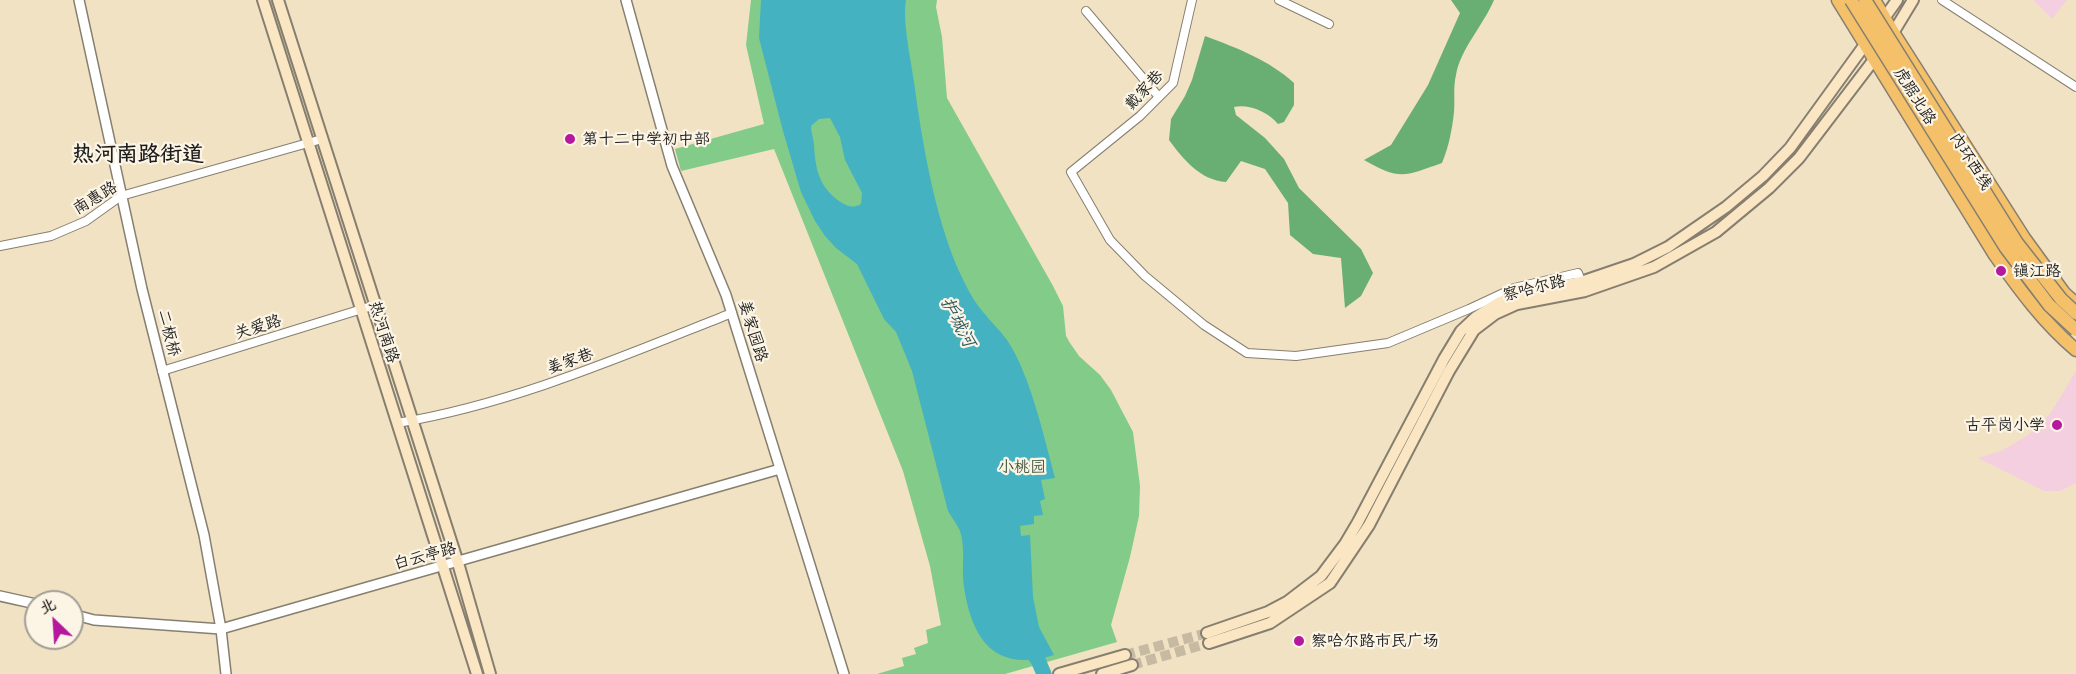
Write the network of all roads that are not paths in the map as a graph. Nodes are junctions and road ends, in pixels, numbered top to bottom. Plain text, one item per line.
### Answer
1 (79, 0) edge
2 (263, 0) edge
3 (278, 0) edge
4 (626, 0) edge
5 (1192, 0) edge
6 (1279, 0) edge
7 (1838, 0) edge
8 (1851, 0) edge
9 (1865, 0) edge
10 (1874, 0) edge
11 (1897, 0) edge
12 (1913, 0) edge
13 (1942, 0) edge
14 (1086, 10) dead end
15 (1885, 18) junction
16 (1329, 24) dead end
17 (1894, 34) junction
18 (1865, 45) junction
19 (1874, 60) junction
20 (2076, 87) edge
21 (1159, 97) junction
22 (322, 139) junction
23 (309, 144) junction
24 (121, 196) junction
25 (0, 246) edge
26 (1583, 286) junction
27 (2076, 304) edge
28 (375, 305) junction
29 (361, 310) junction
30 (2076, 313) edge
31 (732, 314) junction
32 (2076, 330) edge
33 (2076, 350) edge
34 (162, 371) junction
35 (412, 420) junction
36 (397, 423) junction
37 (780, 470) junction
38 (458, 563) junction
39 (442, 566) junction
40 (0, 596) edge
41 (24, 601) edge
42 (84, 617) edge
43 (221, 629) junction
44 (1208, 638) tunnel mouth
45 (1125, 655) tunnel mouth
46 (1132, 665) tunnel mouth
47 (226, 674) edge
48 (477, 674) edge
49 (490, 674) edge
50 (844, 674) edge
51 (1060, 674) edge
52 (1101, 674) edge

1 - 24 street, 二板桥
2 - 23 main road, 热河南路
3 - 22 main road, 热河南路
4 - 31 street, 姜家园路
5 - 21 street, 戴家巷
6 - 16 street
7 - 18 main road, 虎踞北路
8 - 32 main road, 内环西线, bridge
9 - 30 main road, 内环西线, bridge
10 - 15 main road, 虎踞北路
11 - 15 main road, 察哈尔路
12 - 17 main road, 察哈尔路
13 - 20 street
14 - 21 street
15 - 17 main road, 虎踞北路
15 - 18 main road, 察哈尔路
17 - 19 main road, 察哈尔路
17 - 27 main road, 虎踞北路
18 - 19 main road, 虎踞北路
18 - 26 main road, 察哈尔路
19 - 26 main road, 察哈尔路
19 - 33 main road, 虎踞北路
21 - 26 street, 戴家巷
22 - 23 street, 南惠路
22 - 28 main road, 热河南路
23 - 24 street, 南惠路
23 - 29 main road, 热河南路
24 - 25 street, 南惠路
24 - 34 street, 二板桥
26 - 44 main road, 察哈尔路
28 - 29 street, 关爱路
28 - 35 main road, 热河南路
29 - 34 street, 关爱路
29 - 36 main road, 热河南路
31 - 35 street, 姜家巷
31 - 37 street, 姜家园路
34 - 43 street, 二板桥
35 - 36 street, 姜家巷
35 - 38 main road, 热河南路
36 - 39 main road, 热河南路
37 - 38 street, 白云亭路
37 - 50 street, 姜家园路
38 - 39 street, 白云亭路
38 - 49 main road, 热河南路
39 - 43 street, 白云亭路
39 - 48 main road, 热河南路
40 - 41 street
42 - 43 street, 白云亭路
43 - 47 street, 二板桥
45 - 51 main road
46 - 52 main road

